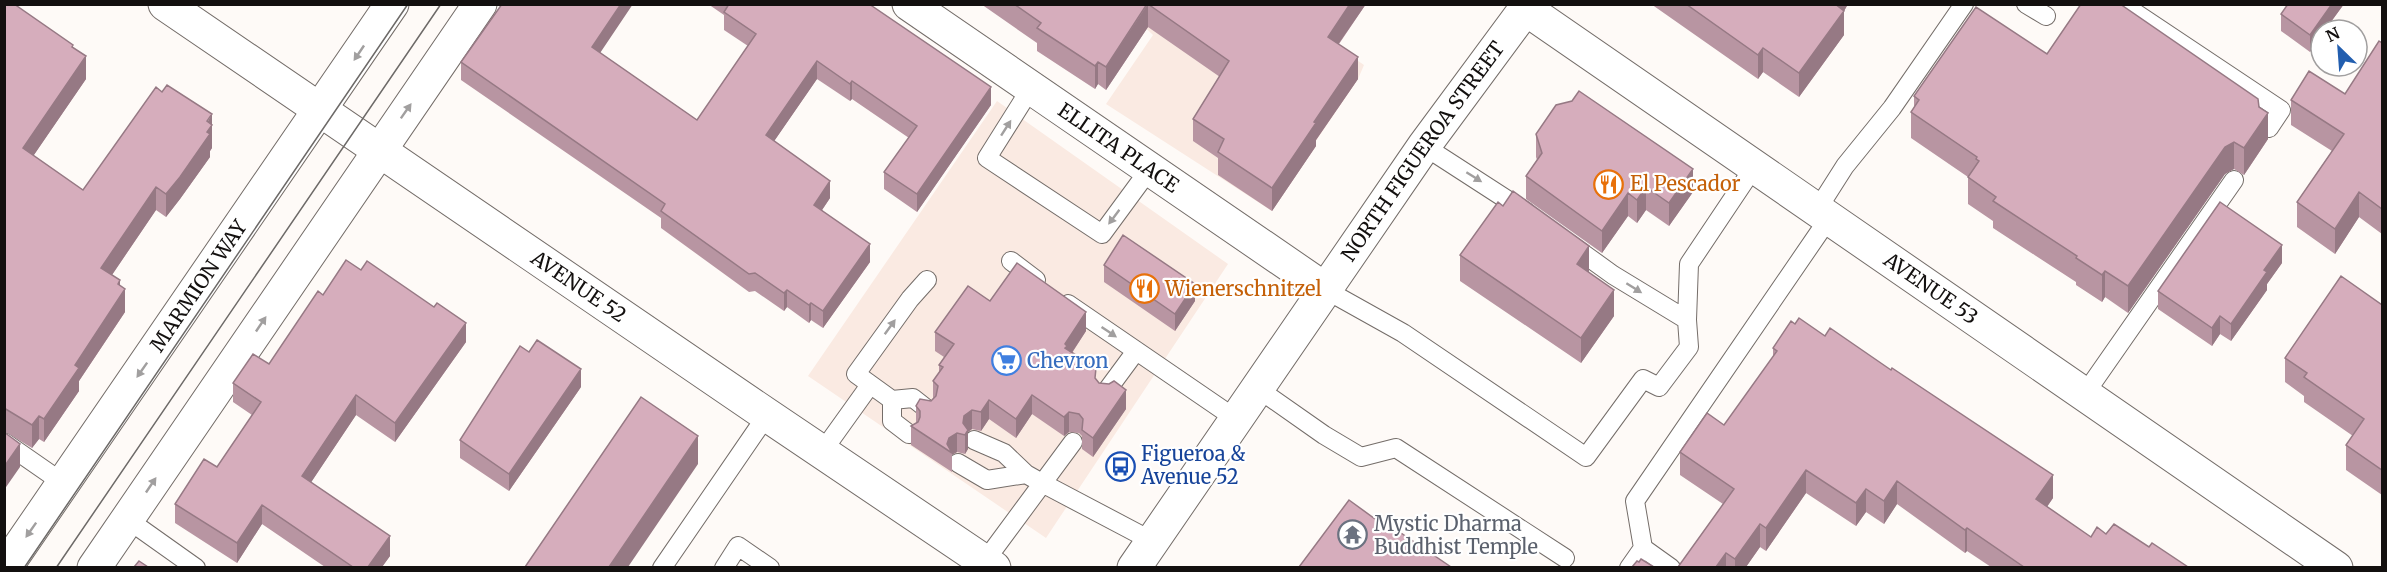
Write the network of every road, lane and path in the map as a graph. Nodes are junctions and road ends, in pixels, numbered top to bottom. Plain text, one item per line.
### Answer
1 (165, 4) edge
2 (392, 4) edge
3 (480, 4) edge
4 (909, 4) edge
5 (1964, 4) edge
6 (2026, 4) edge
7 (2122, 4) edge
8 (1527, 7) edge
9 (2046, 16) dead end
10 (1031, 88) junction
11 (320, 110) junction
12 (2269, 128) edge
13 (1424, 146) junction
14 (380, 150) junction
15 (1754, 167) junction
16 (1149, 170) junction
17 (2234, 180) dead end
18 (1823, 214) junction
19 (1542, 224) edge
20 (1560, 237) edge
21 (1011, 261) dead end
22 (927, 280) dead end
23 (1326, 290) junction
24 (1687, 320) junction
25 (1136, 351) junction
26 (870, 385) junction
27 (1257, 388) junction
28 (1105, 393) edge
29 (2084, 395) junction
30 (892, 400) junction
31 (927, 409) edge
32 (767, 416) junction
33 (1236, 419) junction
34 (909, 434) edge
35 (974, 440) dead end
36 (4, 442) edge
37 (1073, 442) dead end
38 (822, 452) junction
39 (958, 463) dead end
40 (1026, 474) junction
41 (63, 483) junction
42 (1042, 483) junction
43 (127, 519) junction
44 (1152, 541) junction
45 (1643, 548) junction
46 (1565, 558) dead end
47 (990, 564) edge
48 (5, 567) edge
49 (94, 567) edge
50 (196, 567) edge
51 (662, 567) edge
52 (724, 567) edge
53 (770, 567) edge
54 (1134, 567) edge
55 (1629, 567) edge
56 (1671, 567) edge
57 (2336, 567) edge

1 - 11 street, AVENUE 52
2 -> 11 street, MARMION WAY
14 -> 3 street
4 - 10 street, ELLITA PLACE
5 - 18 lane
6 - 9 lane
7 - 12 lane
8 - 13 street, NORTH FIGUEROA STREET
8 - 15 street, AVENUE 53
10 - 16 street, ELLITA PLACE
16 -> 10 lane
11 - 14 street, AVENUE 52
11 -> 41 street, MARMION WAY
13 -> 19 lane
13 - 23 street, NORTH FIGUEROA STREET
14 - 32 street, AVENUE 52
43 -> 14 street
15 - 18 street, AVENUE 53
15 - 24 lane
16 - 23 street, ELLITA PLACE
17 - 29 lane
18 - 29 street, AVENUE 53
18 - 45 lane
20 -> 24 lane
21 -> 25 lane
26 -> 22 lane
23 - 24 lane
23 - 27 street, NORTH FIGUEROA STREET
25 - 28 lane
25 - 33 lane
26 - 30 lane
26 - 38 lane
27 - 33 street, NORTH FIGUEROA STREET
27 - 46 lane
29 - 57 street, AVENUE 53
30 - 31 lane
30 - 34 lane
32 - 38 street, AVENUE 52
32 - 51 lane
33 - 44 street, NORTH FIGUEROA STREET
35 - 40 lane
36 - 41 lane
37 - 42 lane
38 - 47 street, AVENUE 52
39 - 40 lane
40 - 42 lane
41 -> 48 street, MARMION WAY
42 - 44 lane
42 - 47 lane
43 - 49 street
43 - 50 lane
44 - 54 street, NORTH FIGUEROA STREET
45 - 55 lane
45 - 56 lane
52 - 53 lane

